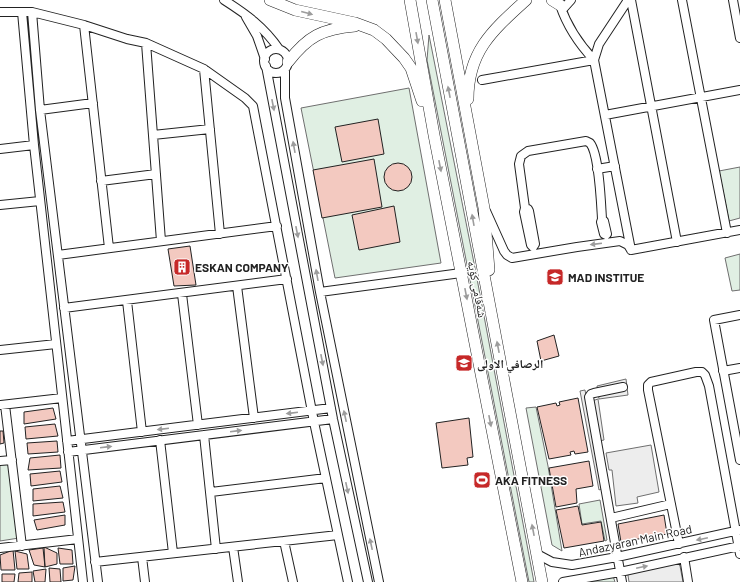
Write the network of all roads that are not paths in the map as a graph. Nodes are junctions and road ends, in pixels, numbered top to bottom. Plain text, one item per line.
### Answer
1 (224, 0) edge
2 (270, 0) edge
3 (405, 0) edge
4 (410, 0) edge
5 (432, 0) edge
6 (445, 0) edge
7 (526, 0) edge
8 (571, 0) edge
9 (628, 0) edge
10 (631, 0) edge
11 (682, 0) edge
12 (733, 0) edge
13 (558, 4) edge
14 (238, 9) junction
15 (0, 12) edge
16 (22, 12) junction
17 (32, 12) junction
18 (413, 18) junction
19 (84, 25) junction
20 (364, 26) junction
21 (740, 38) edge
22 (146, 43) junction
23 (279, 49) junction
24 (594, 60) junction
25 (265, 63) junction
26 (286, 66) junction
27 (204, 69) junction
28 (482, 80) dead end
29 (740, 90) edge
30 (701, 97) junction
31 (93, 103) junction
32 (652, 106) junction
33 (40, 110) junction
34 (605, 115) junction
35 (468, 121) junction
36 (210, 129) junction
37 (153, 135) junction
38 (434, 135) junction
39 (34, 145) junction
40 (0, 150) edge
41 (615, 166) junction
42 (597, 169) junction
43 (156, 174) junction
44 (101, 181) junction
45 (40, 201) junction
46 (0, 205) edge
47 (484, 208) junction
48 (525, 208) dead end
49 (602, 219) dead end
50 (277, 226) junction
51 (740, 230) edge
52 (726, 233) junction
53 (220, 234) junction
54 (161, 241) junction
55 (677, 242) junction
56 (109, 248) junction
57 (631, 250) junction
58 (58, 255) junction
59 (461, 273) junction
60 (287, 279) junction
61 (237, 286) junction
62 (320, 292) junction
63 (182, 294) junction
64 (127, 301) junction
65 (490, 307) junction
66 (64, 308) junction
67 (740, 315) edge
68 (56, 344) junction
69 (0, 350) edge
70 (740, 368) edge
71 (723, 371) junction
72 (623, 387) dead end
73 (62, 398) junction
74 (2, 405) edge
75 (330, 408) junction
76 (312, 410) junction
77 (254, 418) junction
78 (333, 419) junction
79 (314, 422) junction
80 (736, 422) edge
81 (198, 425) junction
82 (142, 432) junction
83 (204, 435) junction
84 (80, 440) junction
85 (160, 440) junction
86 (67, 441) junction
87 (82, 450) junction
88 (68, 452) junction
89 (12, 460) junction
90 (740, 460) edge
91 (0, 461) edge
92 (326, 478) junction
93 (210, 492) junction
94 (671, 504) junction
95 (611, 518) junction
96 (738, 531) edge
97 (338, 535) junction
98 (78, 539) junction
99 (284, 541) junction
100 (679, 544) junction
101 (22, 546) junction
102 (233, 547) junction
103 (0, 548) edge
104 (216, 549) junction
105 (740, 549) edge
106 (173, 553) junction
107 (537, 554) junction
108 (142, 557) junction
109 (617, 557) junction
110 (684, 558) junction
111 (95, 562) junction
112 (588, 563) junction
113 (620, 572) junction
114 (590, 577) junction
115 (83, 582) edge
116 (98, 582) edge
117 (145, 582) edge
118 (238, 582) edge
119 (293, 582) edge
120 (348, 582) edge
121 (368, 582) edge
122 (379, 582) edge
123 (522, 582) edge
124 (542, 582) edge
125 (563, 582) edge
126 (622, 582) edge
127 (688, 582) edge

1 - 14 street
2 -> 20 highway
3 - 18 highway
4 - 18 highway, شەقامی کۆیە
65 -> 5 highway, شەقامی کۆیە
6 - 35 highway
7 - 35 highway
8 - 13 street
9 - 24 street
10 - 32 street
11 - 30 street
12 - 21 street
13 - 24 street
14 - 23 street
14 - 25 street
15 - 16 street
16 - 17 street
16 - 39 street
17 - 19 street
17 - 33 street
18 -> 38 highway, شەقامی کۆیە
19 - 22 street
19 - 31 street
20 - 26 highway
20 - 38 highway
22 - 27 street
22 - 37 street
23 - 25 street
23 - 26 street
24 - 28 street
24 - 34 street
25 - 26 street
25 -> 75 street
62 -> 26 street
27 - 36 street
27 - 50 street
29 - 30 street
30 - 32 street
30 - 52 street
31 - 33 street
31 - 44 street
32 - 34 street
32 - 55 street
33 - 58 street
34 - 41 street
35 - 47 highway
36 - 37 street
36 - 53 street
37 - 43 street
38 -> 59 highway, شەقامی کۆیە
39 - 40 street
39 - 45 street
41 - 42 street
41 - 57 street
42 - 48 street
42 - 49 street
43 - 44 street
43 - 54 street
44 - 56 street
45 - 46 street
45 - 68 street
57 -> 47 street
47 - 65 highway
50 - 53 street
50 - 60 street
51 - 52 street
52 - 55 street
53 - 54 street
54 - 56 street
55 - 57 street
56 - 58 street
58 - 66 street
59 - 62 street
59 -> 123 highway, شەقامی کۆیە
60 - 61 street
60 - 76 street
61 - 63 street
61 - 77 street
122 -> 62 street
63 - 64 street
63 - 81 street
64 - 66 street
64 - 82 street
107 -> 65 highway, شەقامی کۆیە
66 - 84 street
67 - 71 street
68 - 69 street
68 - 73 street
70 - 71 street
71 - 80 street
72 - 95 street
73 - 74 street
73 - 86 street
74 - 89 street
75 - 76 street
75 - 78 street
76 -> 77 street
76 - 79 street
77 - 81 street
78 - 79 street
78 -> 121 street
83 -> 79 street
79 - 92 street
80 - 90 street
81 -> 82 street
82 - 84 street
83 - 85 street
83 - 93 street
84 - 86 street
84 - 87 street
87 -> 85 street
85 - 106 street
86 - 88 street
87 - 88 street
87 - 111 street
88 - 98 street
89 - 91 street
89 - 101 street
92 - 93 street
92 - 97 street
93 - 104 street
94 - 95 street
94 - 96 street
94 - 100 street
95 - 109 street
96 -> 100 street, Andazyaran Main Road
96 - 105 street
97 - 99 street
97 - 120 street
98 - 101 street
98 - 115 street
99 - 102 street
99 - 119 street
100 - 109 street, Andazyaran Main Road
101 - 103 street
102 - 104 street
102 - 118 street
104 - 106 street
105 - 110 street
106 - 108 street
107 - 112 street, Andazyaran Main Road
107 - 124 highway, شەقامی کۆیە
108 - 111 street
108 - 117 street
109 - 112 street, Andazyaran Main Road
109 - 113 street
113 -> 110 street
110 - 127 street
111 - 116 street
112 - 114 street
113 - 114 street
113 - 126 street
114 - 125 street

